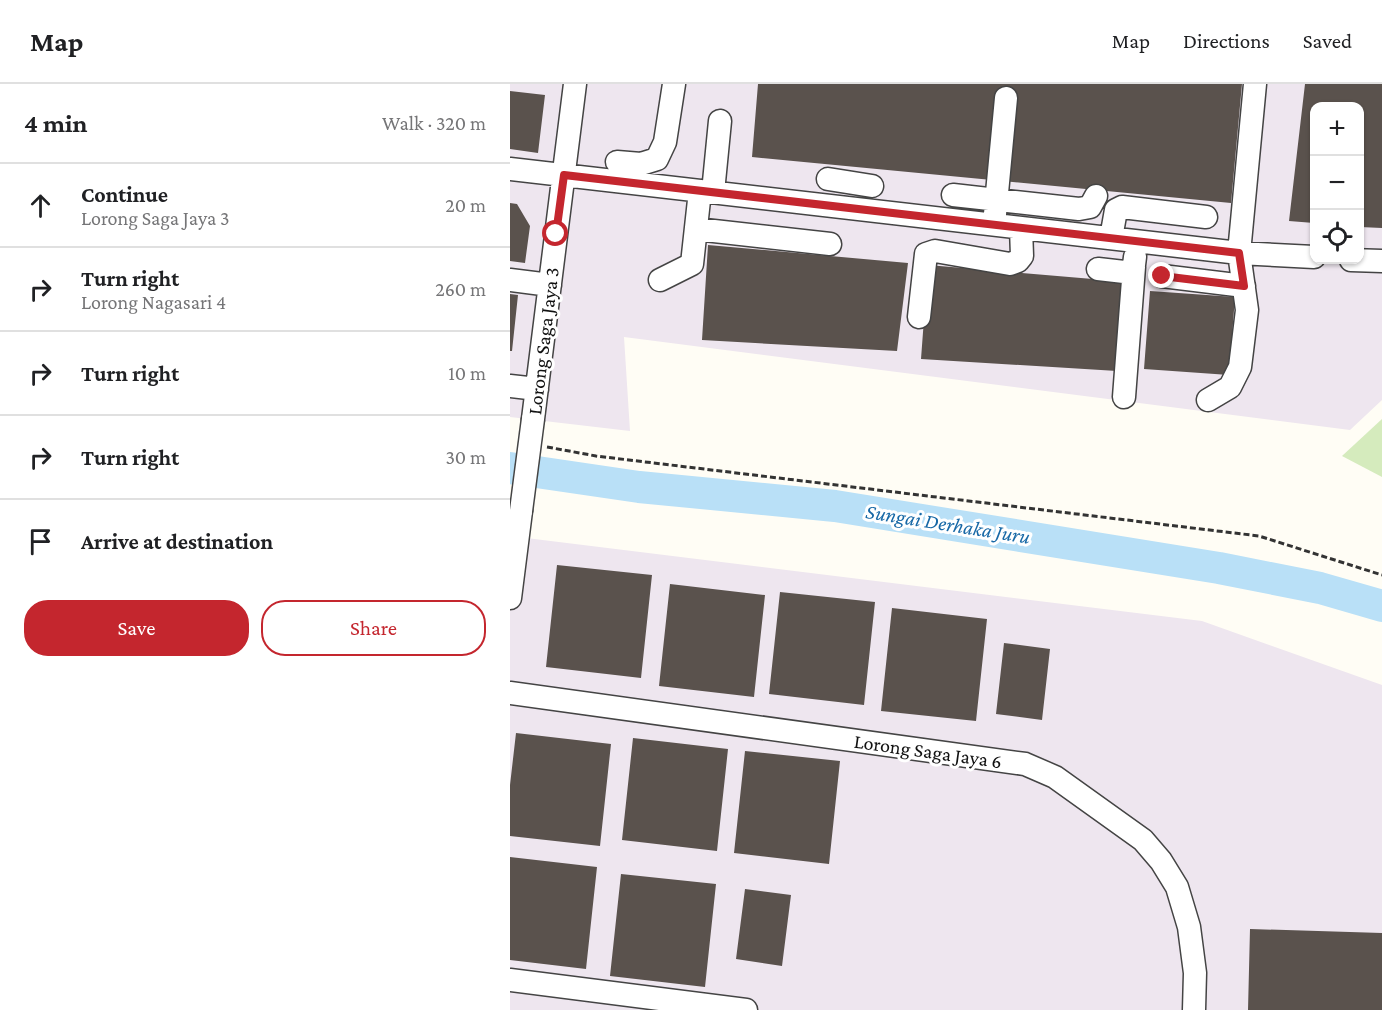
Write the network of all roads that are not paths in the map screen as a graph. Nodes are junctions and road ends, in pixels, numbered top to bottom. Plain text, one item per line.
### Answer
1 (575, 84) edge
2 (674, 84) edge
3 (1255, 84) edge
4 (1006, 98) dead end
5 (720, 121) dead end
6 (617, 162) dead end
7 (510, 169) edge
8 (564, 175) junction
9 (828, 179) dead end
10 (706, 192) junction
11 (953, 195) dead end
12 (1096, 196) dead end
13 (996, 199) junction
14 (868, 210) junction
15 (1206, 217) dead end
16 (994, 225) junction
17 (1021, 228) junction
18 (696, 229) junction
19 (1111, 238) junction
20 (1137, 241) junction
21 (830, 244) dead end
22 (1239, 253) junction
23 (1310, 257) edge
24 (1364, 260) edge
25 (1382, 261) edge
26 (1134, 267) junction
27 (1098, 269) dead end
28 (1162, 276) dead end
29 (510, 280) edge
30 (660, 280) dead end
31 (550, 285) junction
32 (1244, 286) junction
33 (919, 317) dead end
34 (510, 386) edge
35 (537, 389) junction
36 (1124, 397) dead end
37 (1208, 400) dead end
38 (510, 598) edge
39 (510, 693) edge
40 (510, 980) edge
41 (746, 1010) edge
42 (1194, 1010) edge

1 - 8 street, Lorong Saga Jaya 3
2 - 6 street
3 - 22 street
4 - 13 street
5 - 10 street
7 - 8 street
8 - 10 street
8 - 31 street, Lorong Saga Jaya 3
9 - 14 street
10 - 14 street
10 - 18 street
11 - 13 street
12 - 13 street
13 - 16 street
14 - 16 street
15 - 19 street
16 - 17 street
17 - 19 street
17 - 33 street
18 - 21 street
18 - 30 street
19 - 20 street
20 - 22 street
20 - 26 street
22 - 23 street
22 - 32 street
24 - 25 street
26 - 27 street
26 - 36 street
28 - 32 street
29 - 31 street
31 - 35 street, Lorong Saga Jaya 3
32 - 37 street
34 - 35 street
35 - 38 street, Lorong Saga Jaya 3, bridge
39 - 42 street, Lorong Saga Jaya 6
40 - 41 street

